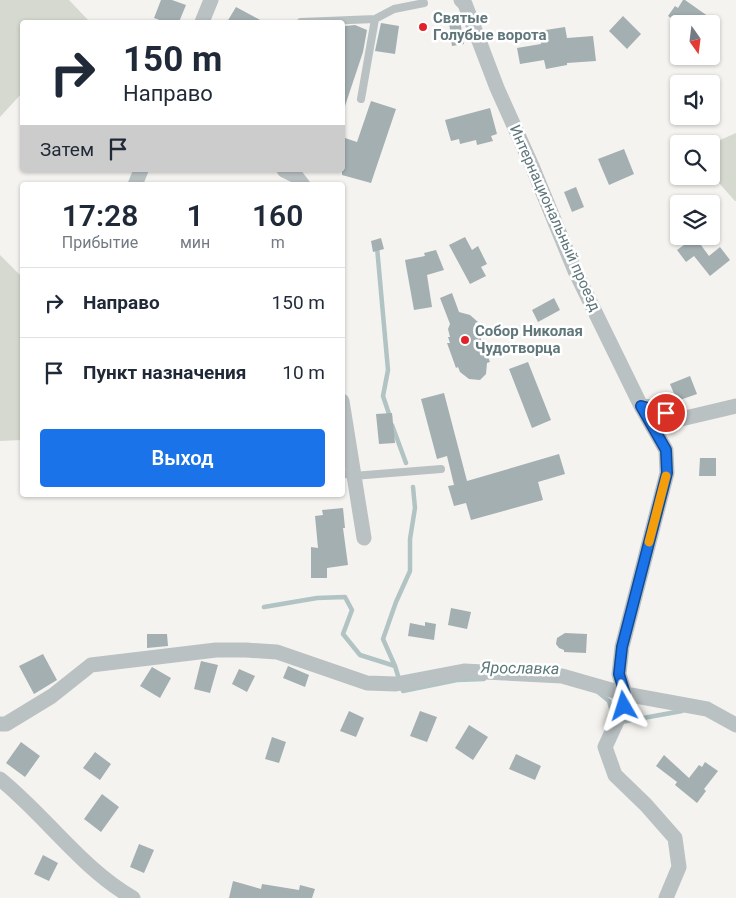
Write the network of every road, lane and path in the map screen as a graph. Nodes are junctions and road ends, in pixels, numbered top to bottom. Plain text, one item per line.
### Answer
1 (211, 0) edge
2 (461, 0) edge
3 (424, 2) dead end
4 (375, 19) junction
5 (203, 20) edge
6 (345, 20) edge
7 (361, 99) dead end
8 (288, 172) edge
9 (301, 182) edge
10 (641, 406) junction
11 (736, 406) edge
12 (345, 438) edge
13 (441, 469) dead end
14 (348, 475) edge
15 (364, 538) dead end
16 (625, 694) junction
17 (0, 724) edge
18 (736, 726) edge
19 (0, 779) edge
20 (133, 898) edge
21 (666, 898) edge

1 - 5 street
2 - 10 street, Интернациональный проезд
3 - 4 lane
4 - 6 lane
4 - 7 lane
8 - 9 street
10 - 11 street
10 - 16 street, Интернациональный проезд
12 - 14 street
13 - 14 lane
14 - 15 street
16 - 17 street
16 - 18 street
16 - 21 street
19 - 20 street

